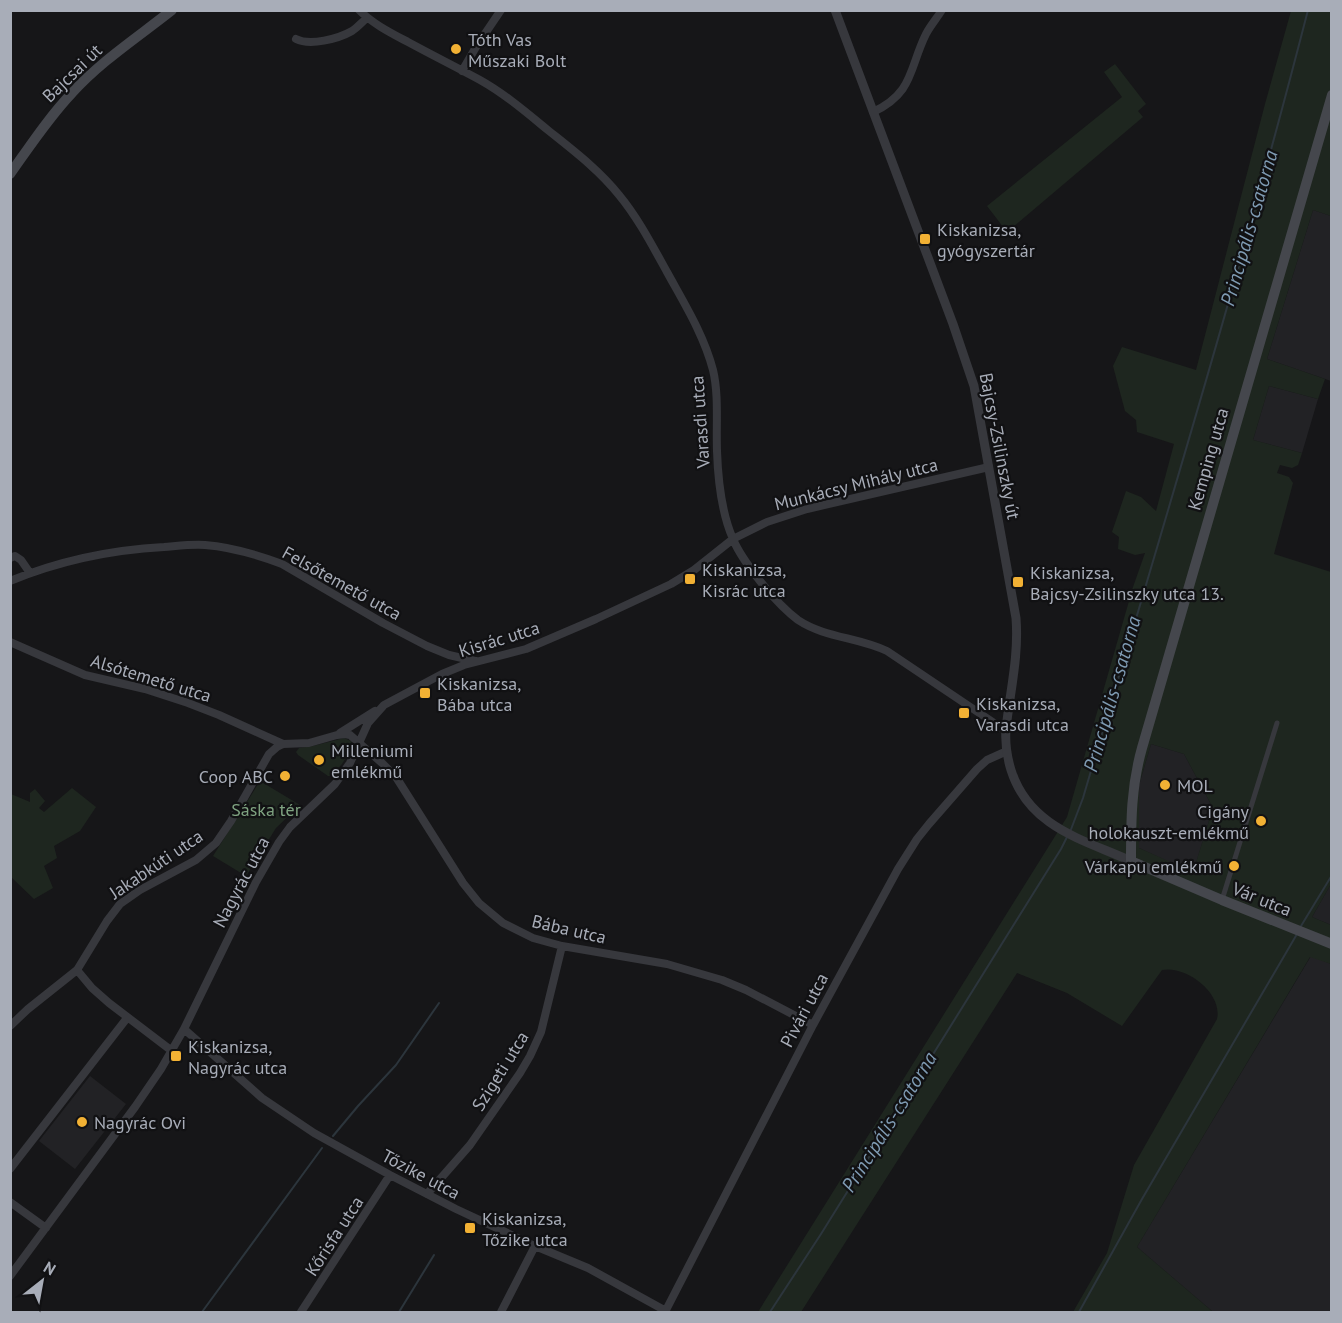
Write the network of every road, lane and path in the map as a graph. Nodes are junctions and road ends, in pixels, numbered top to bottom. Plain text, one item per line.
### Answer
1 (172, 10) edge
2 (359, 10) edge
3 (501, 10) edge
4 (835, 10) edge
5 (942, 10) edge
6 (367, 18) junction
7 (296, 39) dead end
8 (462, 71) junction
9 (1332, 95) edge
10 (873, 112) junction
11 (10, 174) edge
12 (989, 467) junction
13 (733, 539) junction
14 (10, 558) edge
15 (30, 573) junction
16 (10, 581) edge
17 (10, 642) edge
18 (480, 662) junction
19 (384, 705) junction
20 (1277, 723) dead end
21 (1006, 731) junction
22 (337, 735) junction
23 (360, 743) junction
24 (283, 744) junction
25 (1007, 751) junction
26 (1083, 840) joint
27 (1131, 861) junction
28 (1222, 900) junction
29 (1332, 944) edge
30 (562, 946) junction
31 (77, 970) junction
32 (127, 1018) junction
33 (813, 1025) junction
34 (10, 1026) edge
35 (184, 1029) junction
36 (172, 1050) junction
37 (10, 1169) edge
38 (390, 1175) junction
39 (427, 1194) junction
40 (10, 1202) edge
41 (46, 1228) junction
42 (535, 1246) junction
43 (10, 1276) edge
44 (302, 1312) edge
45 (501, 1312) edge
46 (665, 1312) edge

1 - 11 main road, Bajcsai út
2 - 6 street, Varasdi utca
3 - 8 street
4 - 10 street, Bajcsy-Zsilinszky út
5 - 10 street
6 - 7 street
6 - 8 street, Varasdi utca
8 - 13 street, Varasdi utca
9 - 27 main road, Kemping utca
10 - 12 street, Bajcsy-Zsilinszky út
12 - 13 street, Munkácsy Mihály utca
12 - 21 street, Bajcsy-Zsilinszky út
13 - 18 street, Kisrác utca
13 - 21 street, Varasdi utca
14 - 15 street
15 - 16 street, Felsőtemető utca
15 - 18 street, Felsőtemető utca
17 - 24 street, Alsótemető utca
18 - 19 street, Kisrác utca
19 - 22 street
19 - 23 street, Kisrác utca
20 - 28 street
21 - 25 street, Bajcsy-Zsilinszky út
22 - 23 street
22 - 24 street
23 - 30 street, Bába utca
23 - 35 street, Nagyrác utca
24 - 31 street, Jakabkúti utca
25 - 26 street, Bajcsy-Zsilinszky út
25 - 33 street, Pivári utca
26 - 27 street, Vár utca
27 - 28 main road, Vár utca
28 - 29 main road, Vár utca
30 - 33 street, Bába utca
30 - 39 street, Szigeti utca
31 - 32 street
31 - 34 street, Jakabkúti utca
32 - 36 street
32 - 37 street
33 - 46 street, Pivári utca
35 - 36 street, Nagyrác utca
35 - 38 street, Tőzike utca
36 - 41 street, Nagyrác utca
38 - 39 street, Tőzike utca
38 - 44 street, Kőrisfa utca
39 - 42 street, Tőzike utca
40 - 41 street
41 - 43 street, Nagyrác utca
42 - 45 street
42 - 46 street, Tőzike utca

